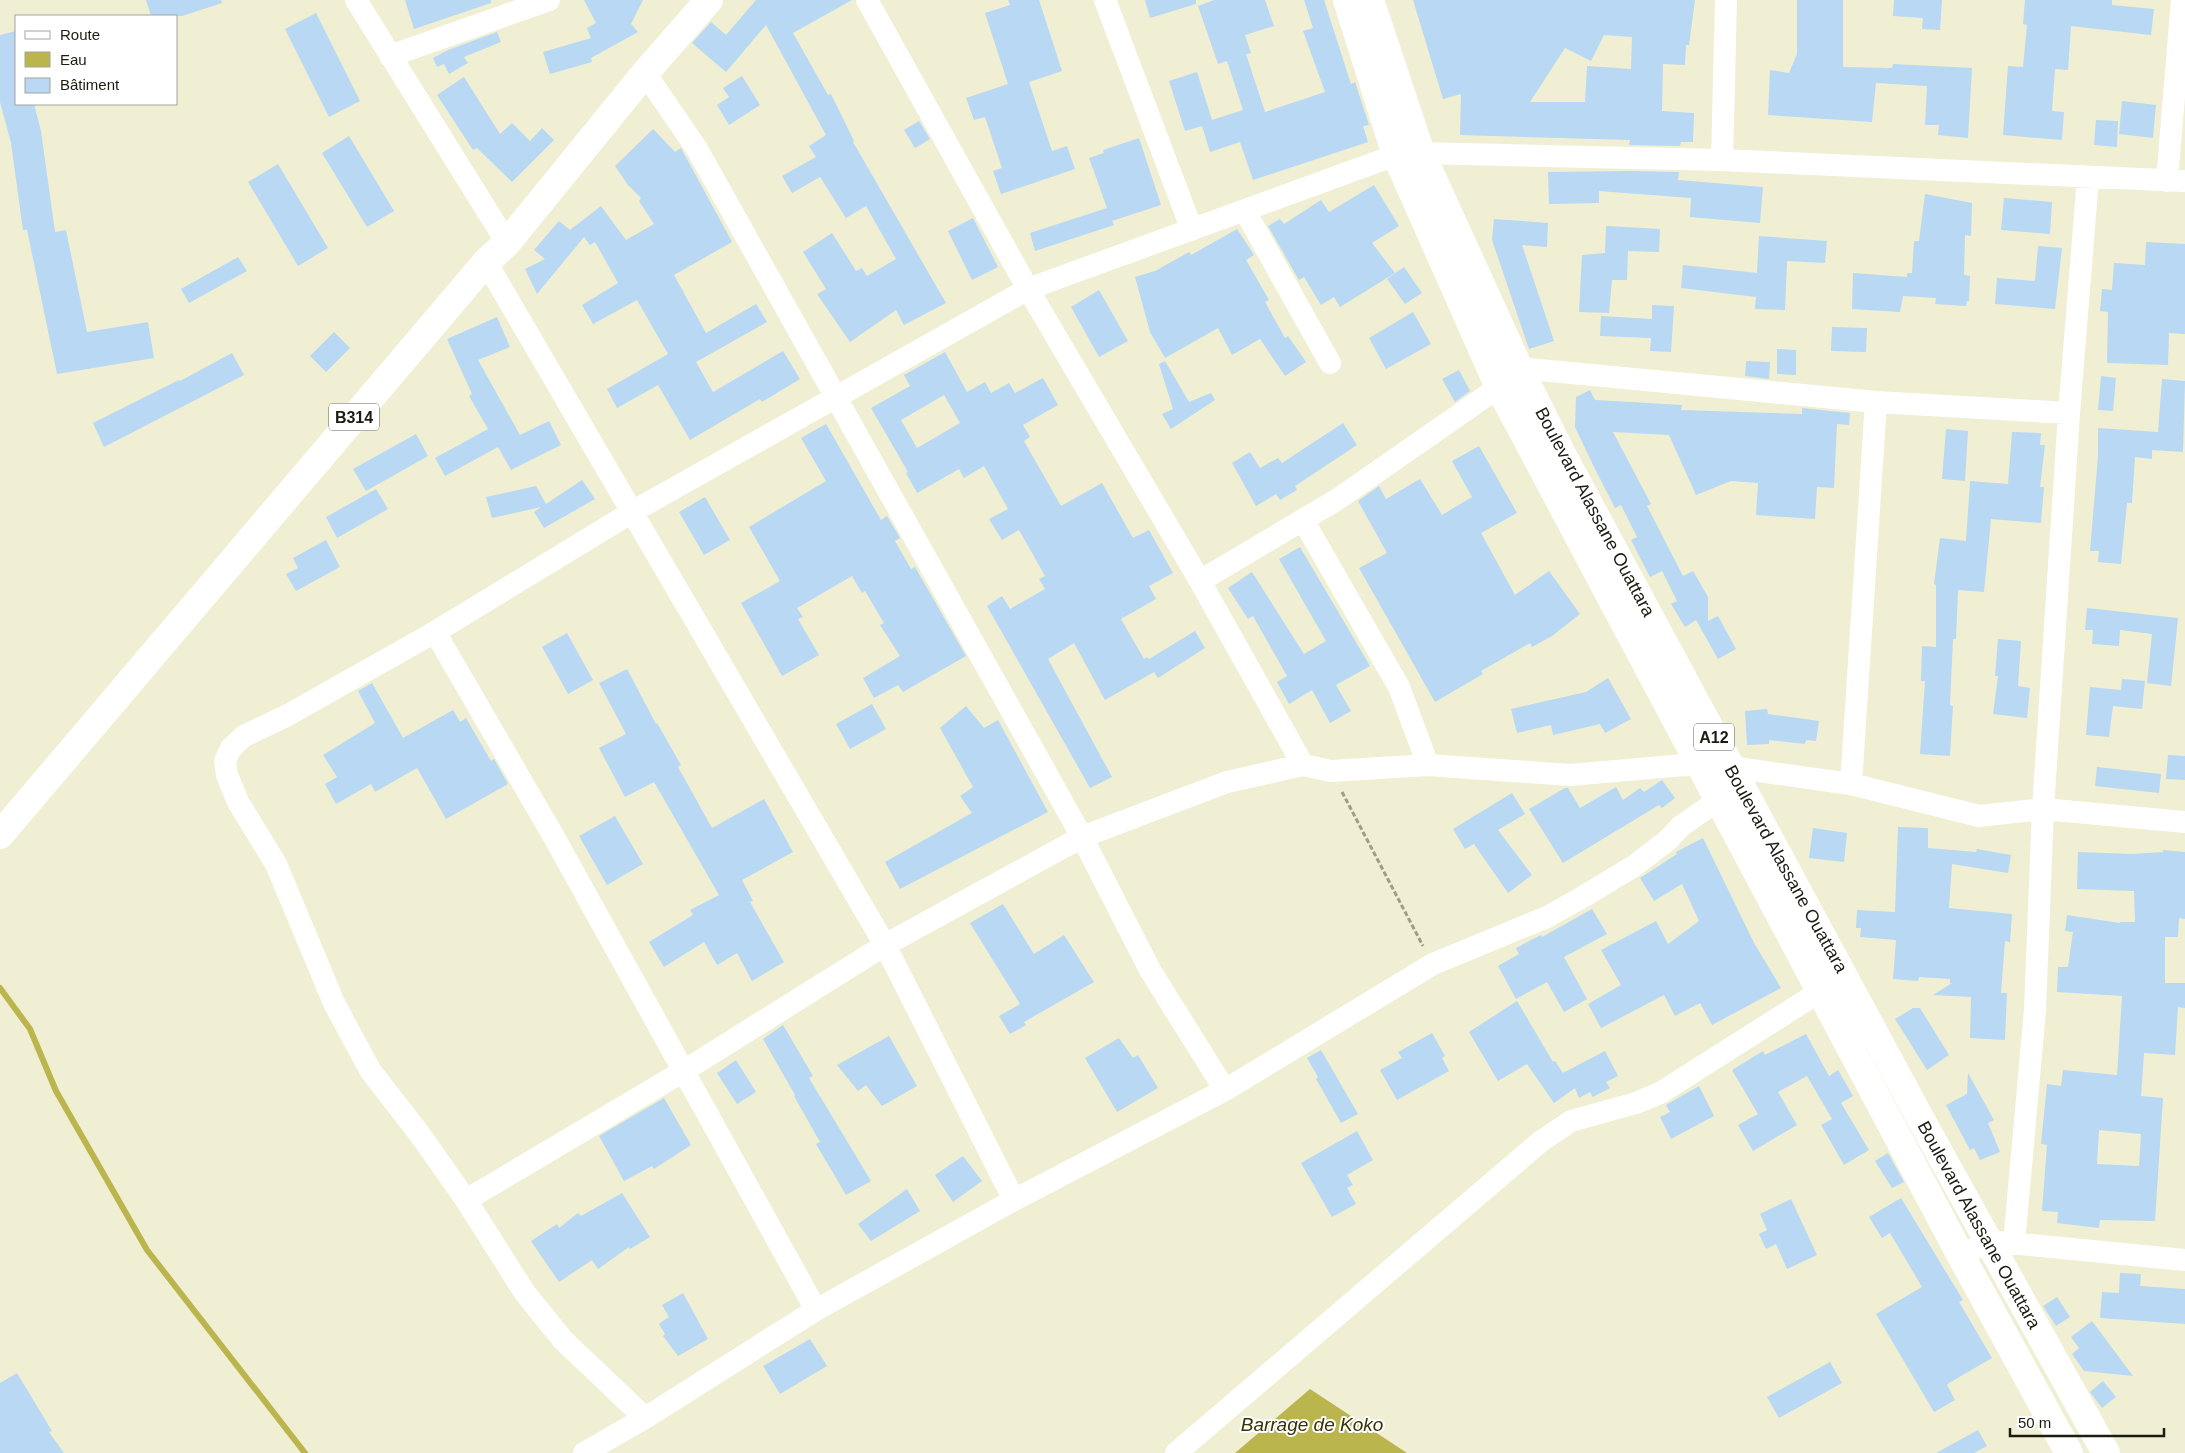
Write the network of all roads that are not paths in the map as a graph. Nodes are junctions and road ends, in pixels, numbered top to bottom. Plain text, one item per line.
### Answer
1 (356, 0) edge
2 (549, 0) edge
3 (709, 0) edge
4 (867, 0) edge
5 (1105, 0) edge
6 (1347, 0) edge
7 (1370, 0) edge
8 (1726, 0) edge
9 (2182, 0) edge
10 (390, 56) junction
11 (645, 73) junction
12 (1408, 154) junction
13 (1722, 160) junction
14 (2088, 178) junction
15 (2176, 181) edge
16 (1245, 210) junction
17 (1192, 230) junction
18 (507, 243) junction
19 (486, 262) junction
20 (1028, 289) junction
21 (1330, 363) dead end
22 (1519, 368) junction
23 (1499, 387) junction
24 (835, 399) junction
25 (1876, 402) junction
26 (2069, 412) junction
27 (632, 512) junction
28 (1303, 520) junction
29 (1200, 581) junction
30 (435, 632) junction
31 (1303, 765) junction
32 (1428, 765) junction
33 (1703, 767) junction
34 (1738, 781) junction
35 (1851, 784) junction
36 (2043, 809) junction
37 (2185, 822) edge
38 (0, 835) edge
39 (1082, 837) junction
40 (885, 944) junction
41 (1845, 976) junction
42 (1820, 992) junction
43 (682, 1072) junction
44 (1225, 1090) junction
45 (466, 1200) junction
46 (1014, 1200) junction
47 (2002, 1243) junction
48 (1961, 1256) junction
49 (2185, 1260) edge
50 (816, 1310) junction
51 (646, 1418) junction
52 (584, 1453) edge
53 (1176, 1453) edge
54 (2069, 1453) edge
55 (2106, 1453) edge

1 - 10 street
2 - 10 street
3 - 11 main road, B314
4 - 20 street
5 - 17 street
6 - 12 main road, Boulevard Alassane Ouattara / A12
7 - 12 main road, Boulevard Alassane Ouattara / A12
8 - 13 street
9 - 15 street
10 - 18 street
11 - 18 main road, B314
11 - 24 street
12 - 13 street
12 - 16 street
12 - 22 main road, Boulevard Alassane Ouattara / A12
12 - 23 main road, Boulevard Alassane Ouattara / A12
13 - 14 street
14 - 15 street
14 - 26 street
16 - 17 street
16 - 21 street
17 - 20 street
18 - 19 main road, B314
19 - 27 street
19 - 38 main road, B314
20 - 24 street
20 - 29 street
22 - 23 street
22 - 25 street
22 - 34 main road, Boulevard Alassane Ouattara / A12
23 - 28 street
23 - 33 main road, Boulevard Alassane Ouattara / A12
24 - 27 street
24 - 39 street
25 - 26 street
25 - 35 street
26 - 36 street
27 - 30 street
27 - 40 street
28 - 29 street
28 - 32 street
29 - 31 street
30 - 43 street
30 - 45 street
31 - 32 street
31 - 39 street
32 - 33 street
33 - 34 main road, Boulevard Alassane Ouattara / A12
34 - 35 street
34 - 41 main road, Boulevard Alassane Ouattara / A12
34 - 42 main road, Boulevard Alassane Ouattara / A12
34 - 44 street
35 - 36 street
36 - 37 street
36 - 47 street
39 - 40 street
39 - 44 street
40 - 43 street
40 - 46 street
41 - 42 street
41 - 47 main road, Boulevard Alassane Ouattara / A12
42 - 48 main road, Boulevard Alassane Ouattara / A12
42 - 53 street
43 - 45 street
43 - 50 street
44 - 46 street
45 - 51 street
46 - 50 street
47 - 48 street
47 - 49 street
47 - 55 main road, Boulevard Alassane Ouattara / A12
48 - 54 main road, Boulevard Alassane Ouattara / A12
50 - 51 street
51 - 52 street

